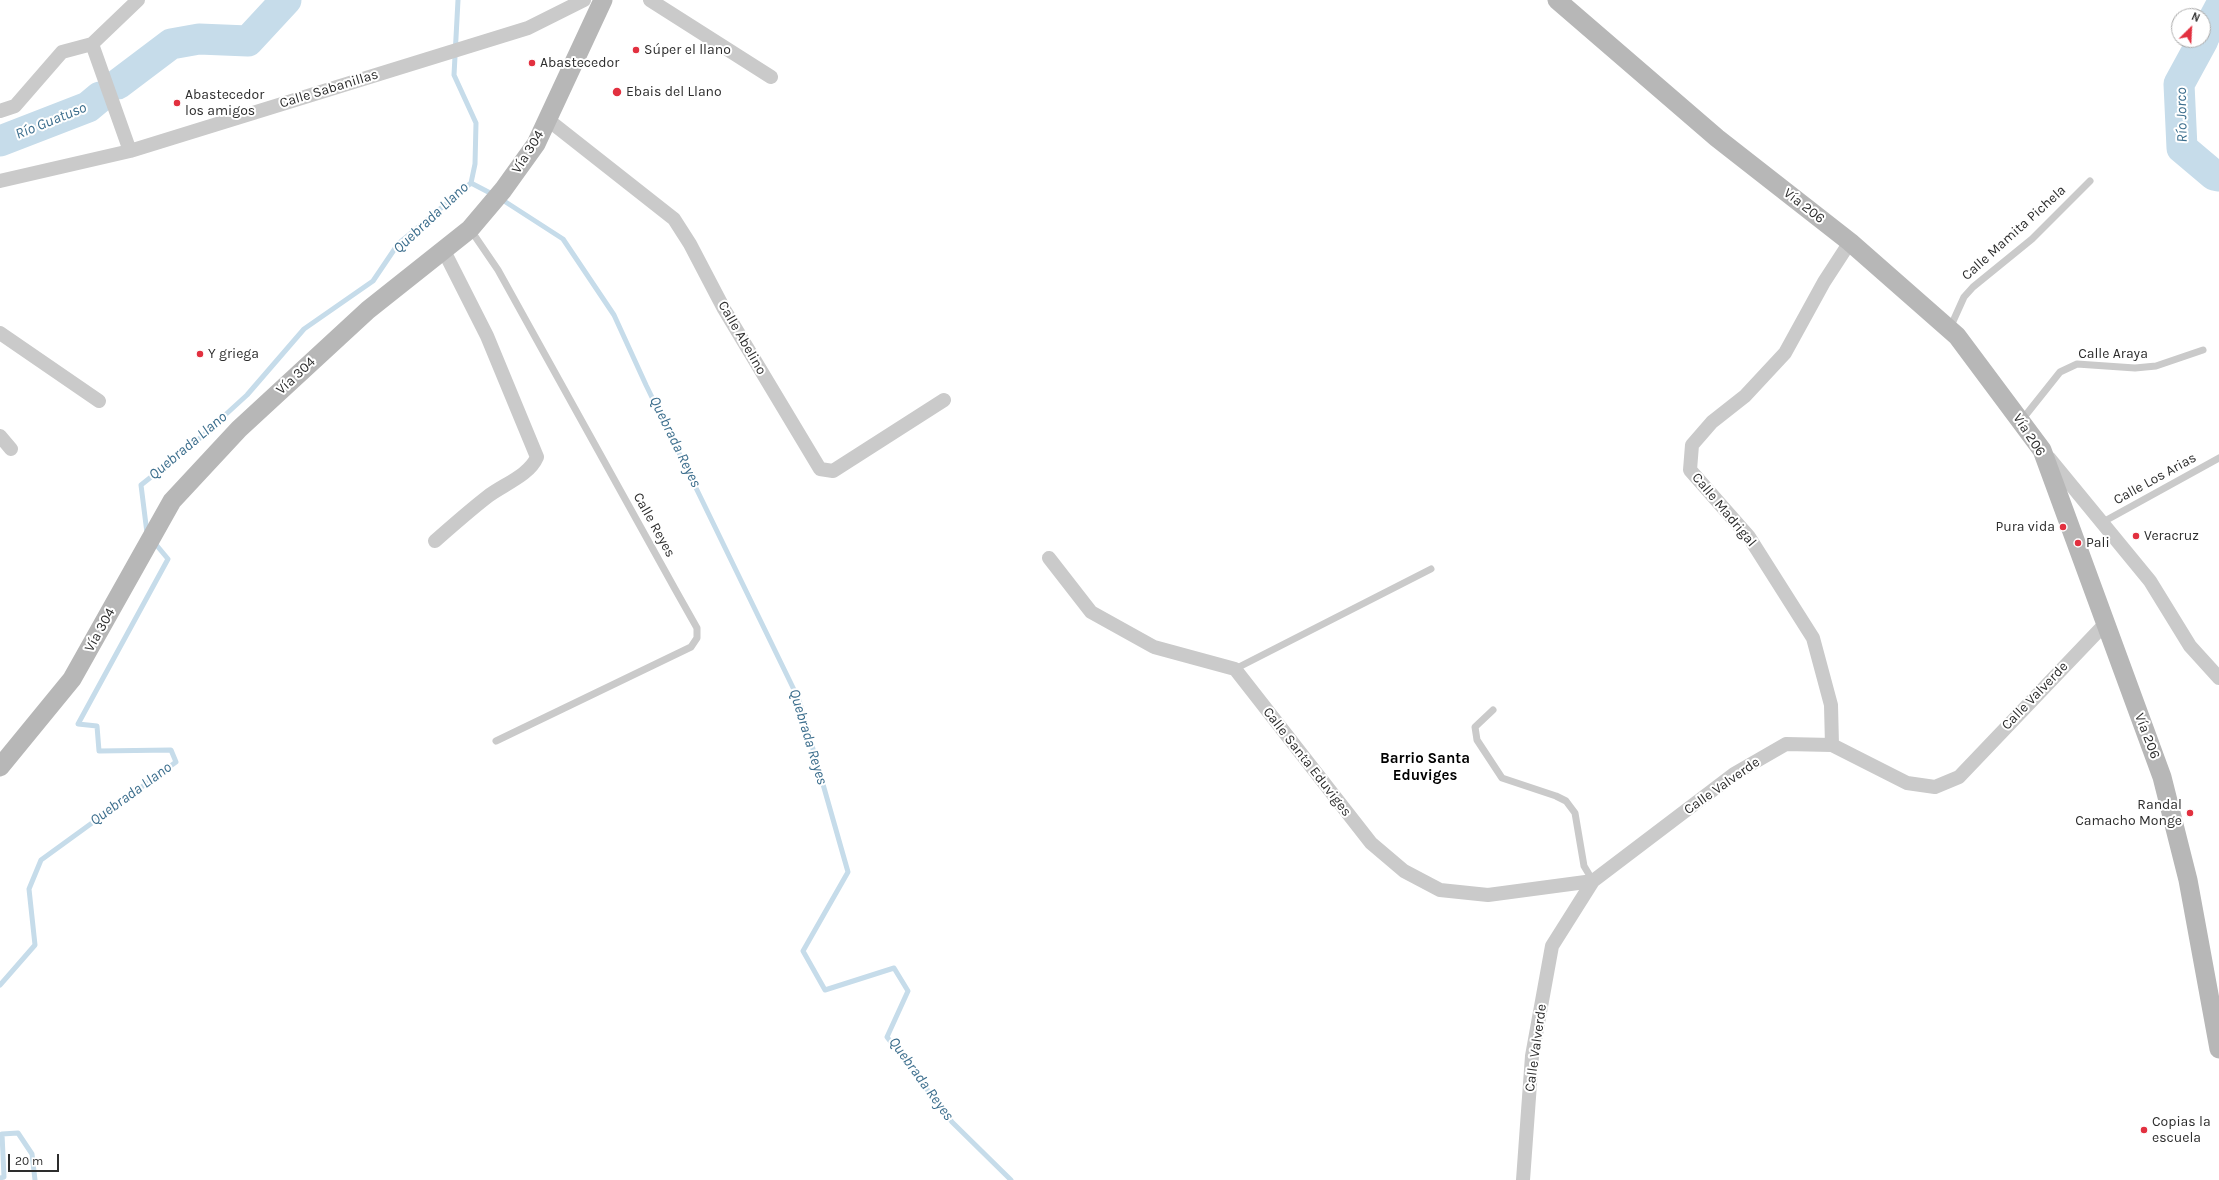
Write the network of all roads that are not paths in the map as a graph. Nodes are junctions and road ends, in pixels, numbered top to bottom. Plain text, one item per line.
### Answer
1 (138, 0) edge
2 (584, 0) edge
3 (603, 0) edge
4 (650, 0) edge
5 (1557, 0) edge
6 (92, 44) junction
7 (771, 78) dead end
8 (0, 111) edge
9 (547, 119) junction
10 (130, 151) junction
11 (0, 181) edge
12 (2090, 181) dead end
13 (470, 229) junction
14 (1850, 242) junction
15 (444, 251) junction
16 (1949, 329) junction
17 (0, 333) edge
18 (2203, 350) dead end
19 (944, 400) dead end
20 (99, 401) dead end
21 (2021, 421) junction
22 (0, 436) edge
23 (11, 449) dead end
24 (2042, 450) junction
25 (2219, 458) edge
26 (2102, 522) junction
27 (434, 541) dead end
28 (1049, 558) dead end
29 (1430, 569) dead end
30 (2105, 624) junction
31 (1235, 669) junction
32 (2219, 678) edge
33 (1493, 710) dead end
34 (496, 741) dead end
35 (1832, 745) junction
36 (0, 767) edge
37 (1593, 881) junction
38 (2219, 1049) edge
39 (1523, 1180) edge

1 - 6 street
2 - 10 street, Calle Sabanillas
3 - 9 main road, Vía 304
4 - 7 street
5 - 14 main road, Vía 206
6 - 8 street
6 - 10 street
9 - 13 main road, Vía 304
9 - 19 street, Calle Abelino
10 - 11 street, Calle Sabanillas
12 - 16 lane, Calle Mamita Pichela
13 - 15 main road, Vía 304
13 - 34 lane, Calle Reyes
14 - 16 main road, Vía 206
14 - 35 street, Calle Madrigal
15 - 27 street
15 - 36 main road, Vía 304
16 - 21 main road, Vía 206
17 - 20 street
18 - 21 lane, Calle Araya
21 - 24 main road, Vía 206
22 - 23 street
24 - 26 street
24 - 30 main road, Vía 206
25 - 26 lane, Calle Los Arias
26 - 32 street
28 - 31 street
29 - 31 lane
30 - 35 street, Calle Valverde
30 - 38 main road, Vía 206
31 - 37 street, Calle Santa Eduviges
33 - 37 lane
35 - 37 street, Calle Valverde
37 - 39 street, Calle Valverde

